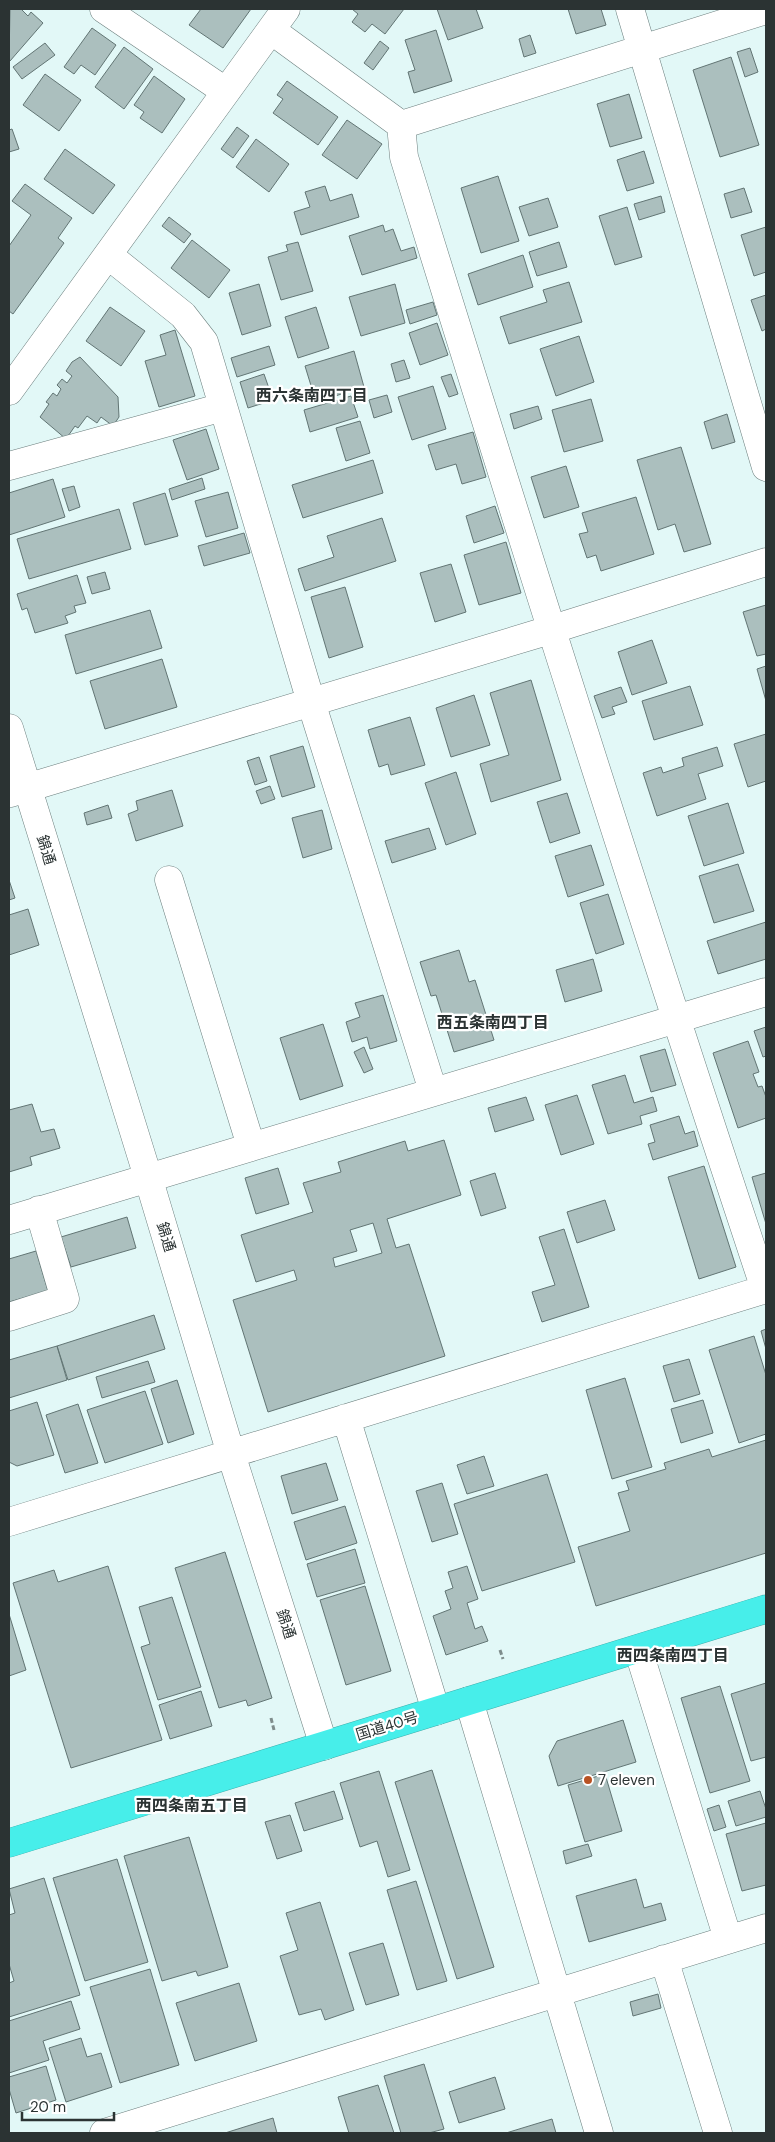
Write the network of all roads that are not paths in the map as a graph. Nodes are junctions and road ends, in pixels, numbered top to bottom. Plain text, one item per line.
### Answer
1 (104, 9) edge
2 (630, 9) edge
3 (766, 10) edge
4 (278, 20) edge
5 (642, 48) junction
6 (225, 91) junction
7 (400, 125) junction
8 (108, 255) junction
9 (9, 391) edge
10 (223, 407) junction
11 (9, 466) edge
12 (766, 467) edge
13 (766, 562) edge
14 (550, 630) junction
15 (311, 702) junction
16 (9, 728) edge
17 (18, 791) edge
18 (169, 880) dead end
19 (766, 992) edge
20 (675, 1020) junction
21 (433, 1092) junction
22 (251, 1146) junction
23 (148, 1177) junction
24 (39, 1210) junction
25 (9, 1220) edge
26 (766, 1289) edge
27 (9, 1317) edge
28 (346, 1418) junction
29 (231, 1454) junction
30 (9, 1522) edge
31 (766, 1609) edge
32 (638, 1649) junction
33 (469, 1701) junction
34 (436, 1711) junction
35 (324, 1746) junction
36 (9, 1843) edge
37 (766, 1928) edge
38 (728, 1939) junction
39 (664, 1959) junction
40 (556, 1992) junction
41 (104, 2133) edge
42 (599, 2133) edge
43 (718, 2133) edge

1 - 6 street
2 - 5 street
3 - 5 street
4 - 6 street
4 - 7 street
5 - 7 street
5 - 12 street
6 - 8 street
7 - 14 street
8 - 9 street
8 - 10 street
10 - 11 street
10 - 15 street
13 - 14 street
14 - 15 street
14 - 20 street
15 - 17 street
15 - 21 street
16 - 17 street, 錦通
17 - 23 street, 錦通
18 - 22 street
19 - 20 street
20 - 21 street
20 - 26 street
21 - 22 street
22 - 23 street
23 - 24 street
23 - 29 street, 錦通
24 - 25 street
24 - 27 street
26 - 28 street
28 - 29 street
28 - 34 street
29 - 30 street
29 - 35 street, 錦通
31 - 32 highway, 国道40号
32 - 33 highway, 国道40号
32 - 38 street
33 - 34 highway, 国道40号
33 - 40 street
34 - 35 highway, 国道40号
35 - 36 highway, 国道40号
37 - 38 street
38 - 39 street
39 - 40 street
39 - 43 street
40 - 41 street
40 - 42 street

